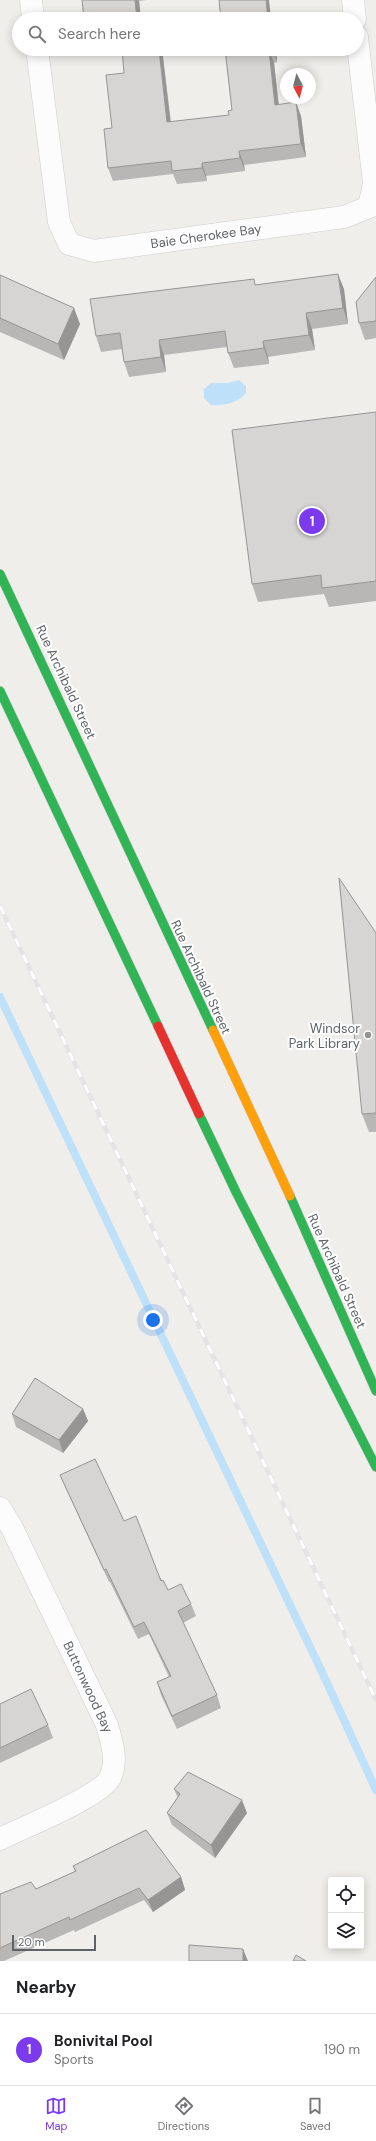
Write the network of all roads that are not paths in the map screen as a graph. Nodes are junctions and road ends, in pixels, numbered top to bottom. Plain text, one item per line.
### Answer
1 (31, 0) edge
2 (353, 0) edge
3 (32, 12) edge
4 (354, 12) edge
5 (38, 56) edge
6 (359, 56) edge
7 (0, 574) edge
8 (0, 691) edge
9 (376, 1392) edge
10 (376, 1467) edge
11 (0, 1508) edge
12 (0, 1838) edge

1 - 3 street
2 - 4 street
5 - 6 street, Baie Cherokee Bay
7 - 9 main road, Rue Archibald Street
8 - 10 main road
11 - 12 street, Buttonwood Bay

